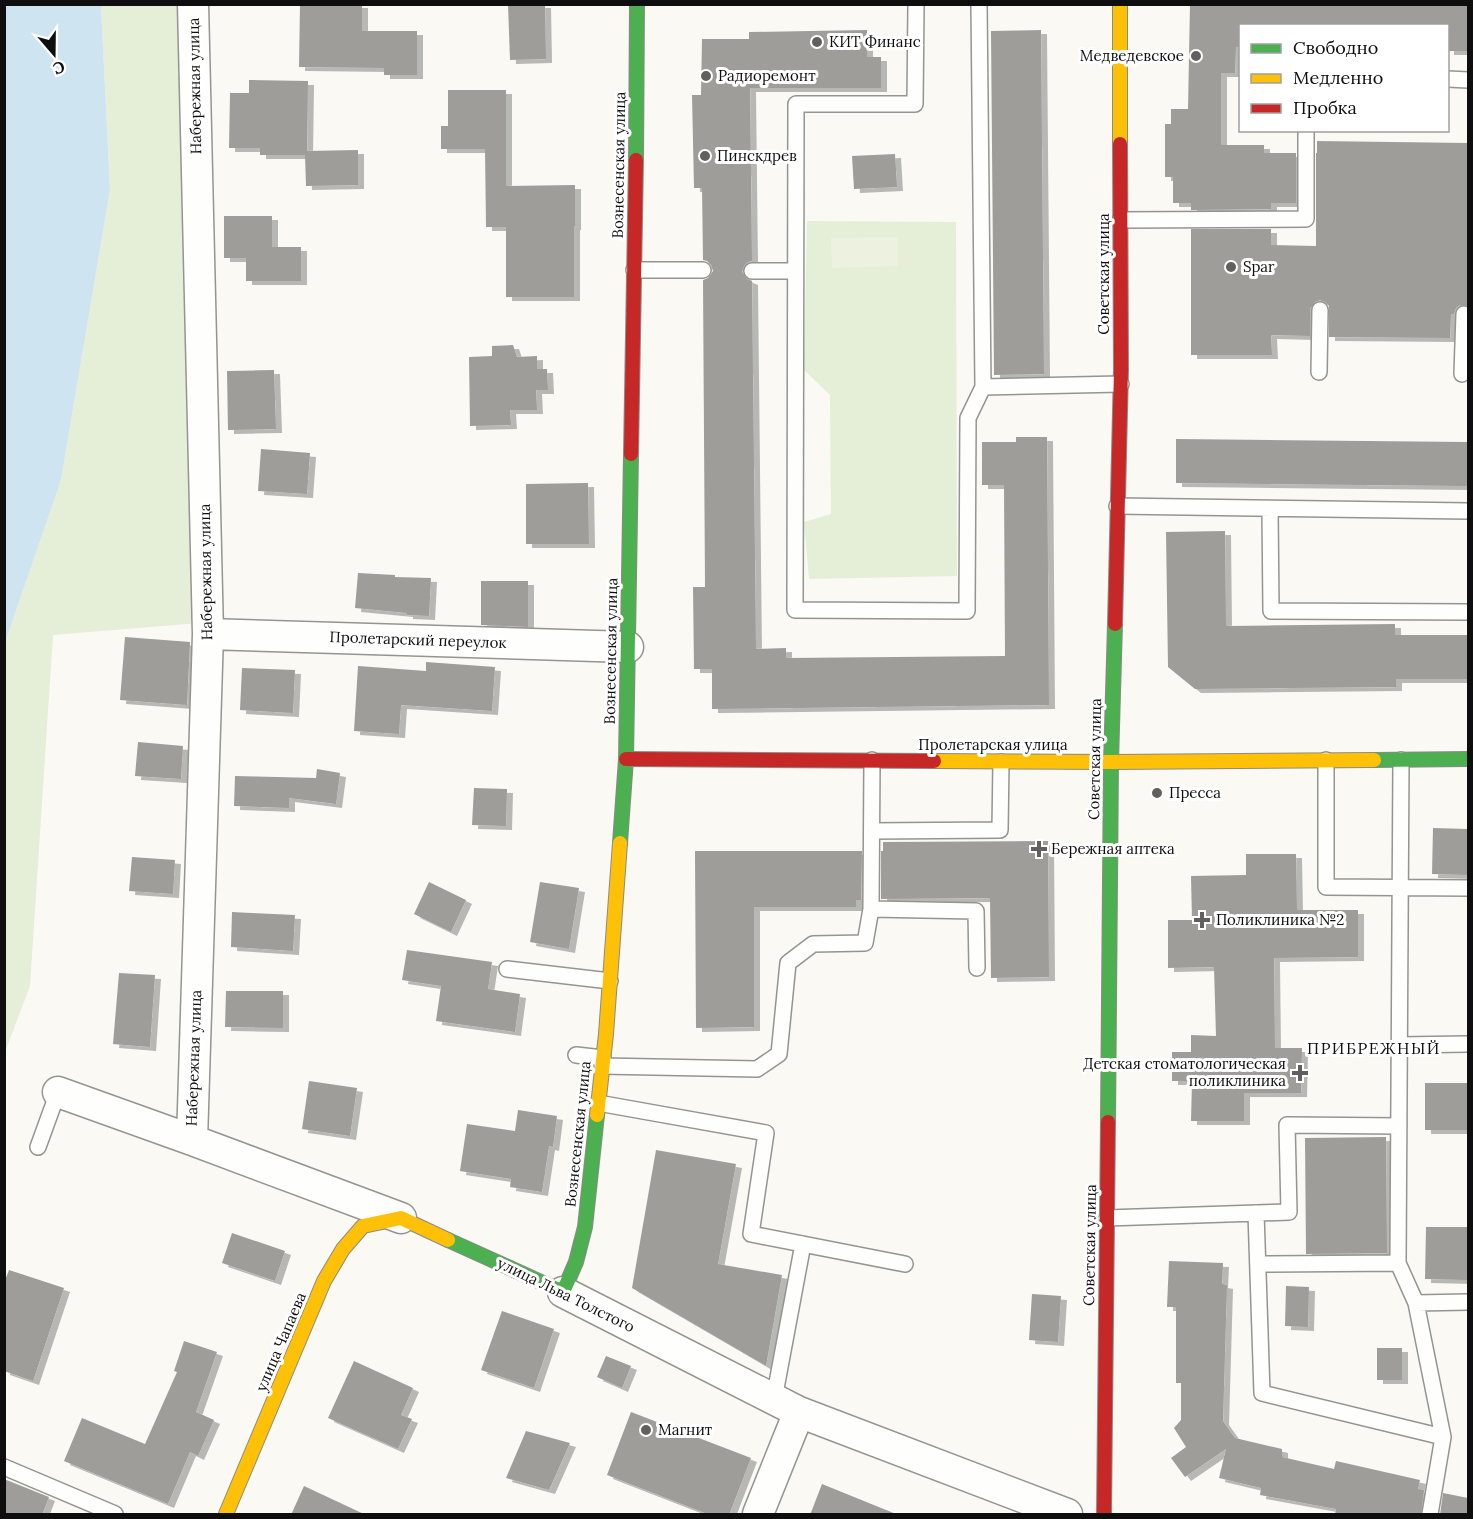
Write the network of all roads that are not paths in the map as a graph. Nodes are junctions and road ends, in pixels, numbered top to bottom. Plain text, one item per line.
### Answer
1 (193, 4) edge
2 (637, 4) edge
3 (916, 4) edge
4 (979, 4) edge
5 (1120, 4) edge
6 (1449, 80) edge
7 (1468, 80) edge
8 (1306, 132) edge
9 (1120, 220) junction
10 (634, 270) junction
11 (703, 270) dead end
12 (752, 271) dead end
13 (795, 271) junction
14 (1320, 310) dead end
15 (1464, 314) dead end
16 (1319, 372) dead end
17 (1462, 374) dead end
18 (1121, 384) junction
19 (983, 387) junction
20 (1117, 506) junction
21 (1270, 509) junction
22 (1468, 511) edge
23 (1468, 612) edge
24 (208, 634) junction
25 (628, 646) junction
26 (626, 759) junction
27 (1468, 759) edge
28 (872, 760) junction
29 (1326, 760) junction
30 (1401, 760) junction
31 (1001, 762) junction
32 (1111, 762) junction
33 (872, 831) junction
34 (1400, 888) junction
35 (1468, 888) edge
36 (871, 909) junction
37 (977, 968) dead end
38 (507, 969) dead end
39 (610, 981) junction
40 (1468, 1044) edge
41 (1399, 1045) junction
42 (576, 1055) dead end
43 (603, 1062) junction
44 (58, 1092) joint
45 (598, 1103) junction
46 (1399, 1125) junction
47 (192, 1140) junction
48 (38, 1147) dead end
49 (1256, 1213) junction
50 (401, 1218) junction
51 (1107, 1218) junction
52 (803, 1244) junction
53 (1398, 1263) junction
54 (905, 1264) dead end
55 (1258, 1264) junction
56 (563, 1292) junction
57 (1468, 1302) edge
58 (1416, 1303) junction
59 (786, 1405) junction
60 (1443, 1437) junction
61 (4, 1467) edge
62 (115, 1515) edge
63 (226, 1515) edge
64 (758, 1515) edge
65 (1067, 1515) edge
66 (1104, 1515) edge
67 (1431, 1515) edge

1 - 24 street, Набережная улица
2 - 10 street, Вознесенская улица
3 - 13 lane
4 - 19 lane
5 - 9 street, Советская улица
6 - 7 lane
8 - 9 lane
9 - 18 street, Советская улица
10 - 11 lane
10 - 25 street, Вознесенская улица
12 - 13 lane
13 - 19 lane
14 - 16 lane
15 - 17 lane
18 - 19 lane
18 - 20 street, Советская улица
20 - 21 lane
20 - 32 street, Советская улица
21 - 22 lane
21 - 23 lane
24 - 25 street, Пролетарский переулок
24 - 47 street, Набережная улица
25 - 26 street, Вознесенская улица
26 - 28 street, Пролетарская улица
26 - 39 street, Вознесенская улица
27 - 30 street, Пролетарская улица
28 - 31 street, Пролетарская улица
28 - 33 lane
29 - 30 street, Пролетарская улица
29 - 32 street, Пролетарская улица
29 - 34 lane
30 - 34 lane
31 - 32 street, Пролетарская улица
31 - 33 lane
32 - 51 street, Советская улица
33 - 36 lane
34 - 35 lane
34 - 41 lane
36 - 37 lane
36 - 43 lane
38 - 39 lane
39 - 43 street, Вознесенская улица
40 - 41 lane
41 - 46 lane
42 - 43 lane
43 - 45 street, Вознесенская улица
44 - 47 street, улица Льва Толстого
44 - 48 lane
45 - 52 lane
45 - 56 street, Вознесенская улица
46 - 49 lane
46 - 53 lane
47 - 50 street, улица Льва Толстого
49 - 51 lane
49 - 55 lane
50 - 56 street, улица Льва Толстого
50 - 63 street, улица Чапаева
51 - 66 street, Советская улица
52 - 54 lane
52 - 59 lane
53 - 55 lane
53 - 58 lane
55 - 60 lane
56 - 59 street, улица Льва Толстого
57 - 58 lane
58 - 60 lane
59 - 64 street
59 - 65 street, улица Льва Толстого
60 - 67 lane
61 - 62 lane

